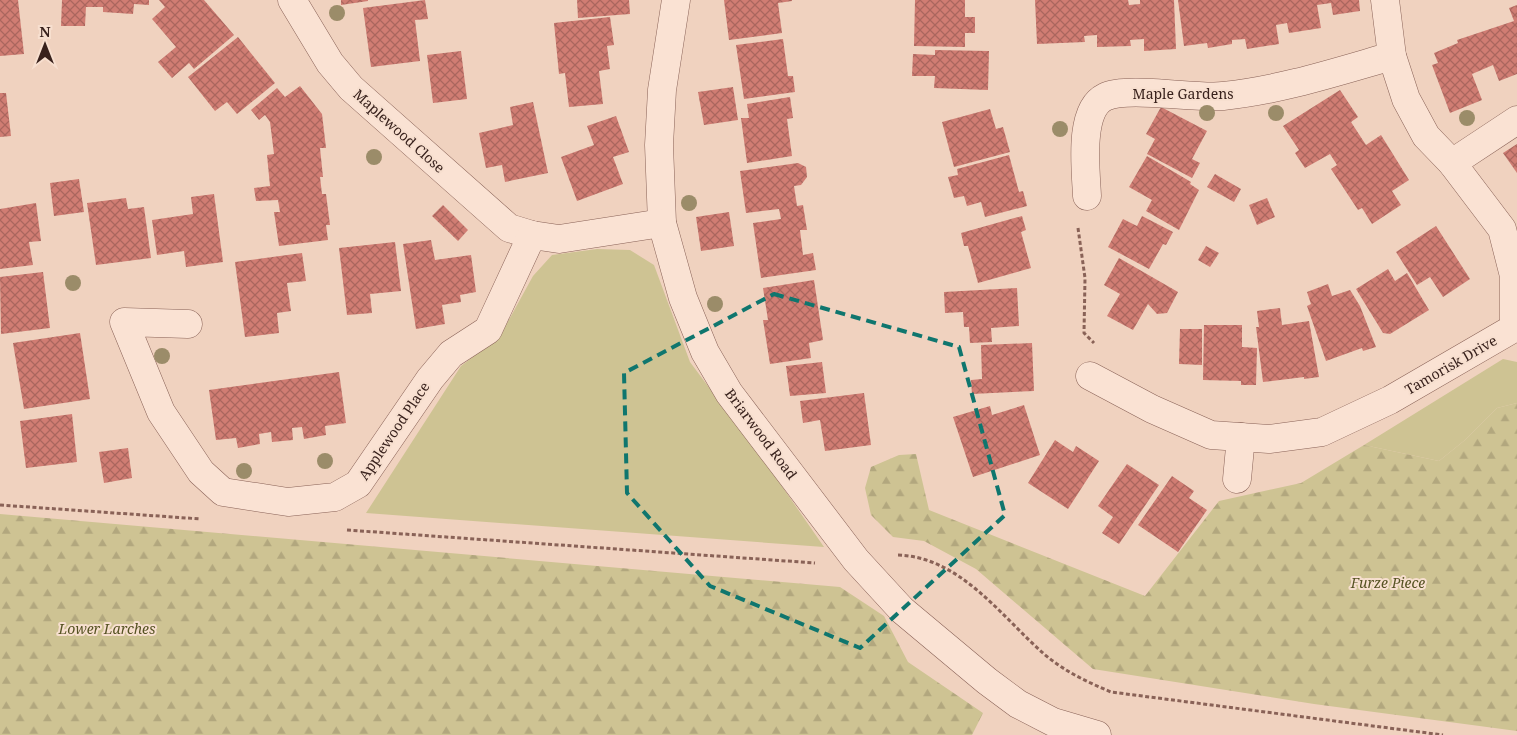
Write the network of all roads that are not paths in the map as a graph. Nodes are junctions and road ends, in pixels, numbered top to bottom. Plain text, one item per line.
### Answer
1 (292, 0) edge
2 (676, 0) edge
3 (1385, 0) edge
4 (1392, 56) junction
5 (1517, 120) edge
6 (1452, 163) junction
7 (1087, 196) road end
8 (662, 223) junction
9 (532, 235) junction
10 (188, 324) dead end
11 (1516, 330) edge
12 (1090, 376) road end
13 (1241, 437) junction
14 (1237, 480) dead end
15 (1097, 735) edge

1 - 9 street, Maplewood Close
2 - 8 street, Briarwood Road
3 - 4 street, Tamorisk Drive
4 - 6 street, Tamorisk Drive
4 - 7 street, Maple Gardens
5 - 6 street
6 - 11 street, Tamorisk Drive
8 - 9 street
8 - 15 street, Briarwood Road
9 - 10 street, Applewood Place
11 - 13 street, Tamorisk Drive
12 - 13 street, Tamorisk Drive
13 - 14 street

